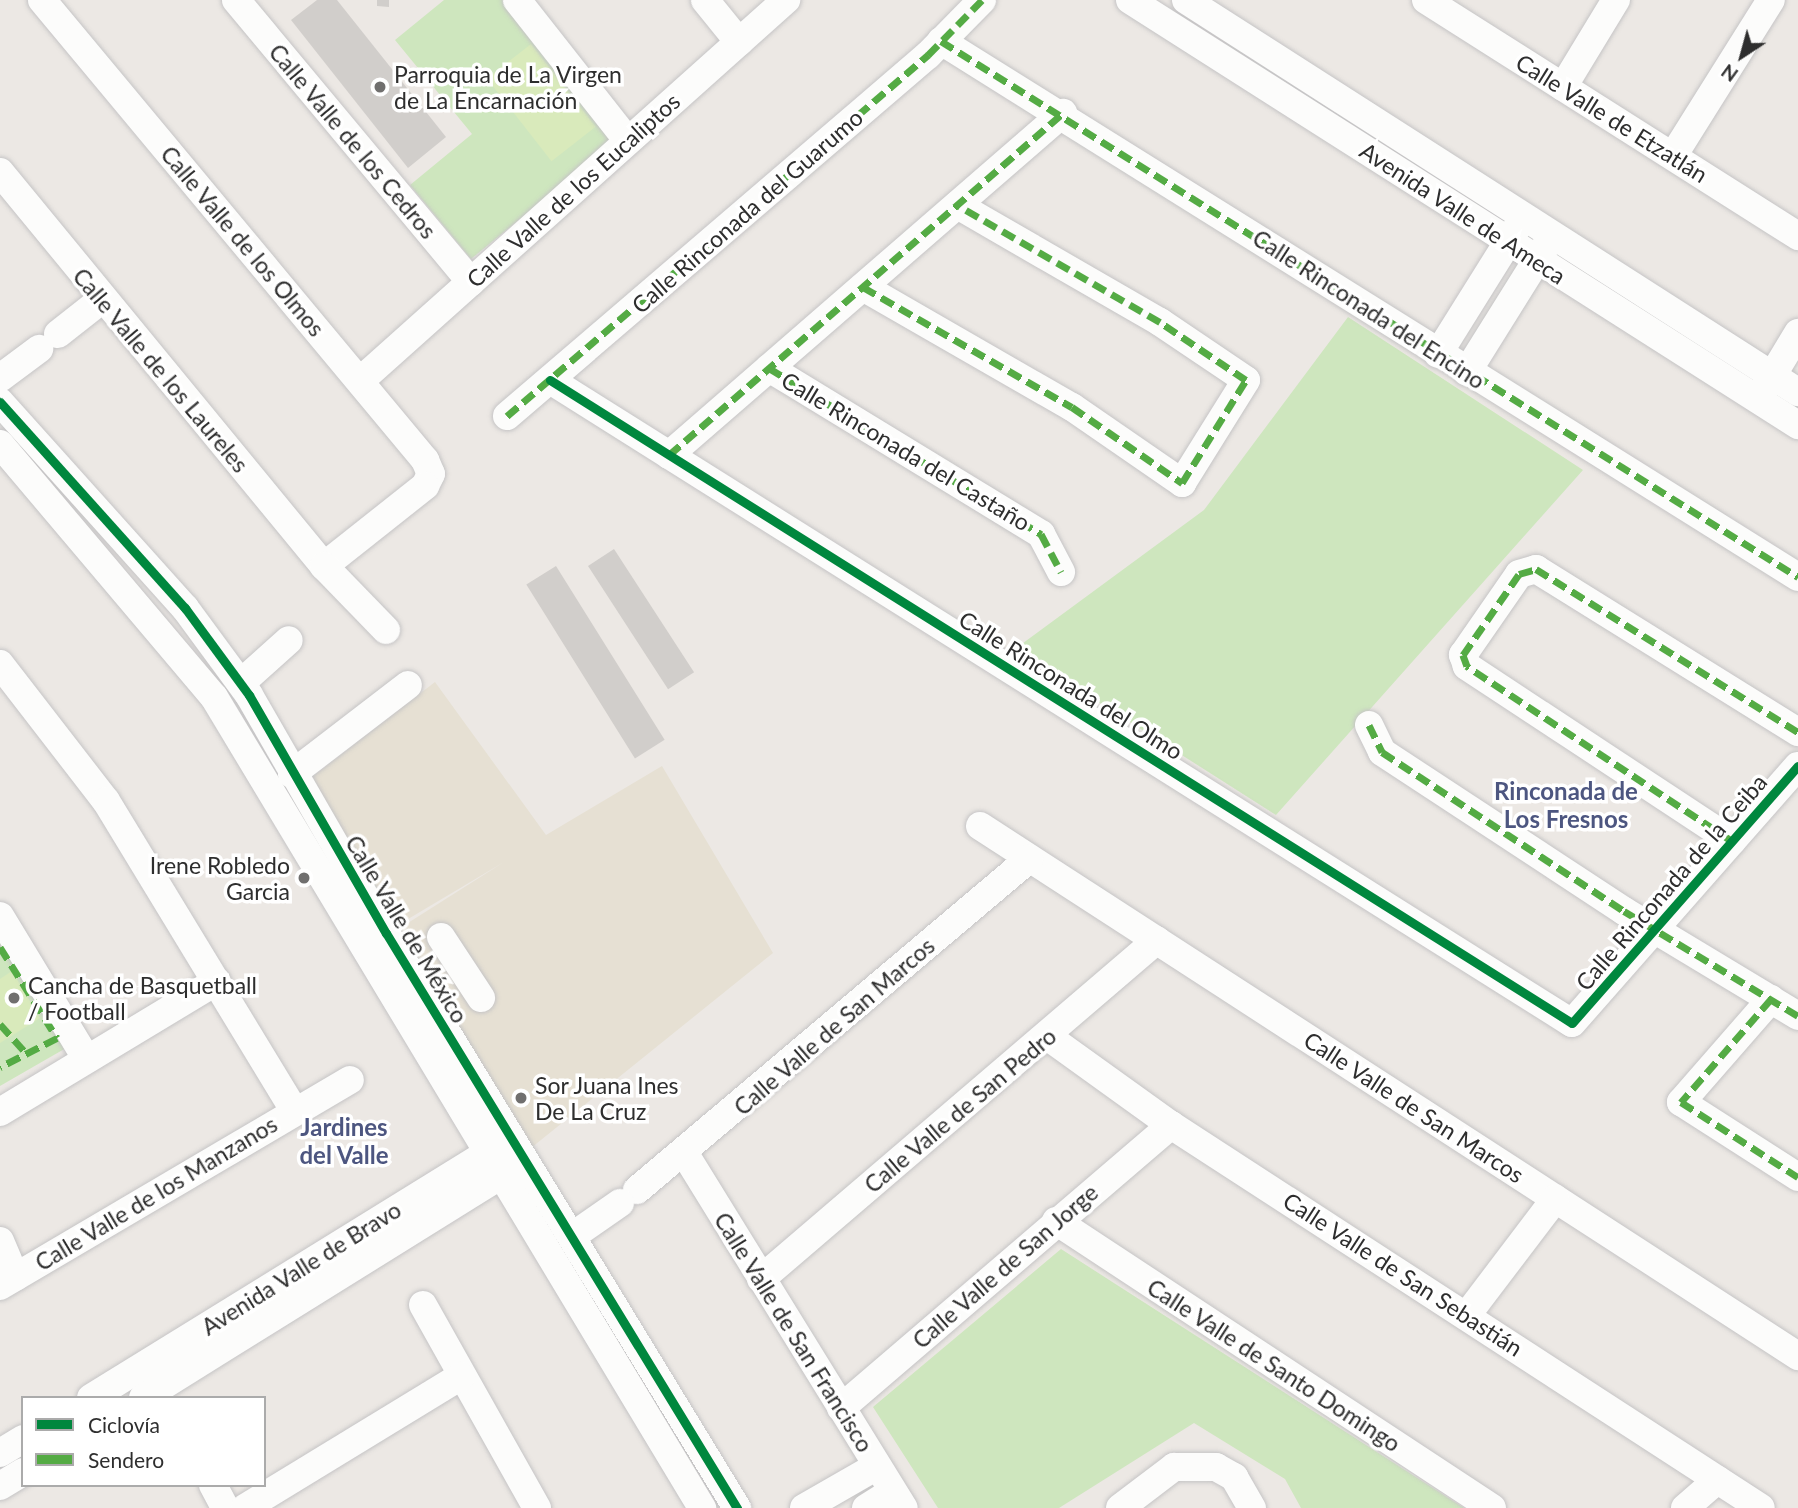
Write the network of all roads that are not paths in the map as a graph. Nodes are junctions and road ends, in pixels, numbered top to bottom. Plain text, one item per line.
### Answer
1 (42, 0) edge
2 (236, 0) edge
3 (517, 0) edge
4 (705, 0) edge
5 (786, 0) edge
6 (982, 0) edge
7 (1130, 0) edge
8 (1186, 0) edge
9 (1616, 0) edge
10 (1771, 0) edge
11 (1442, 4) edge
12 (941, 41) junction
13 (739, 42) junction
14 (1563, 87) junction
15 (1063, 113) junction
16 (628, 141) junction
17 (1673, 156) junction
18 (0, 172) edge
19 (957, 205) junction
20 (1522, 218) junction
21 (1796, 230) edge
22 (1508, 243) junction
23 (1544, 249) junction
24 (471, 282) junction
25 (863, 287) junction
26 (101, 300) junction
27 (1798, 333) edge
28 (1438, 354) junction
29 (769, 368) junction
30 (1467, 372) junction
31 (0, 378) edge
32 (550, 380) junction
33 (360, 381) junction
34 (1765, 388) junction
35 (1798, 393) edge
36 (0, 402) edge
37 (507, 416) dead end
38 (1798, 425) edge
39 (0, 444) edge
40 (669, 455) junction
41 (84, 500) junction
42 (62, 519) junction
43 (324, 566) junction
44 (1061, 572) dead end
45 (1798, 577) edge
46 (386, 630) dead end
47 (289, 640) dead end
48 (0, 664) edge
49 (241, 683) junction
50 (408, 685) dead end
51 (1369, 725) dead end
52 (1798, 732) edge
53 (1798, 766) edge
54 (292, 774) junction
55 (980, 826) dead end
56 (1732, 841) junction
57 (1028, 859) junction
58 (0, 916) edge
59 (1656, 928) junction
60 (441, 937) dead end
61 (1157, 940) junction
62 (461, 968) junction
63 (217, 981) junction
64 (423, 994) junction
65 (481, 999) dead end
66 (1771, 999) junction
67 (1798, 1016) edge
68 (1573, 1023) joint
69 (1047, 1036) junction
70 (86, 1058) junction
71 (350, 1080) dead end
72 (294, 1110) junction
73 (0, 1112) edge
74 (1171, 1125) junction
75 (519, 1149) junction
76 (685, 1154) junction
77 (494, 1164) junction
78 (1798, 1177) edge
79 (1555, 1199) junction
80 (1056, 1221) junction
81 (573, 1235) junction
82 (0, 1241) edge
83 (761, 1279) junction
84 (7, 1282) edge
85 (423, 1305) dead end
86 (1467, 1315) junction
87 (1798, 1356) edge
88 (461, 1376) junction
89 (156, 1394) edge
90 (94, 1396) edge
91 (841, 1408) junction
92 (21, 1440) edge
93 (0, 1453) edge
94 (877, 1466) junction
95 (21, 1473) edge
96 (1717, 1480) junction
97 (0, 1486) edge
98 (214, 1487) edge
99 (898, 1500) edge
100 (534, 1507) edge
101 (225, 1508) edge
102 (245, 1508) edge
103 (702, 1508) edge
104 (737, 1508) edge
105 (804, 1508) edge
106 (866, 1508) edge
107 (1120, 1508) edge
108 (1252, 1508) edge
109 (1492, 1508) edge
110 (1685, 1508) edge
111 (1761, 1508) edge

1 - 33 street, Calle Valle de los Olmos
2 - 24 street, Calle Valle de los Cedros
3 - 16 street
4 - 13 street
5 - 13 street, Calle Valle de los Eucaliptos
6 - 12 street, Calle Rinconada del Guarumo
7 - 22 street, Avenida Valle de Ameca
8 - 20 street, Avenida Valle de Ameca
9 - 14 street
10 - 17 street
11 - 14 street, Calle Valle de Etzatlán
12 - 15 street, Calle Rinconada del Encino
12 - 32 street, Calle Rinconada del Guarumo
13 - 16 street, Calle Valle de los Eucaliptos
14 - 17 street, Calle Valle de Etzatlán
15 - 19 street
15 - 28 street, Calle Rinconada del Encino
16 - 24 street, Calle Valle de los Eucaliptos
17 - 21 street, Calle Valle de Etzatlán
18 - 26 street, Calle Valle de los Laureles
19 - 25 street
19 - 25 street
20 - 22 street
20 - 23 street, Avenida Valle de Ameca
22 - 23 street, Avenida Valle de Ameca
22 - 28 street
23 - 30 street
23 - 34 street, Avenida Valle de Ameca
24 - 33 street, Calle Valle de los Eucaliptos
25 - 29 street
26 - 31 street
26 - 43 street, Calle Valle de los Laureles
27 - 34 street
28 - 30 street, Calle Rinconada del Encino
29 - 40 street
29 - 44 street, Calle Rinconada del Castaño
30 - 45 street, Calle Rinconada del Encino
32 - 37 street, Calle Rinconada del Guarumo
32 - 40 street, Calle Rinconada del Olmo
33 - 43 street, Calle Valle de los Olmos
34 - 35 street, Avenida Valle de Ameca
34 - 38 street, Avenida Valle de Ameca
36 - 41 street, Calle Valle de México
39 - 42 street, Calle Valle de México
40 - 68 street, Calle Rinconada del Olmo
41 - 42 street
41 - 49 street, Calle Valle de México
42 - 77 street, Calle Valle de México
43 - 46 street, Calle Valle de los Laureles
47 - 49 street
48 - 63 street
49 - 54 street, Calle Valle de México
50 - 54 street
51 - 59 street
52 - 56 street
53 - 56 street, Calle Rinconada de la Ceiba
54 - 64 street, Calle Valle de México
55 - 57 street, Calle Valle de San Marcos
56 - 59 street, Calle Rinconada de la Ceiba
57 - 61 street, Calle Valle de San Marcos
57 - 76 street, Calle Valle de San Marcos
58 - 70 street
59 - 66 street
59 - 68 street, Calle Rinconada de la Ceiba
60 - 62 street
61 - 69 street, Calle Valle de San Pedro
61 - 79 street, Calle Valle de San Marcos
62 - 64 street
62 - 65 street
63 - 70 street
63 - 72 street
64 - 75 street, Calle Valle de México
66 - 67 street
66 - 78 street
69 - 74 street, Calle Valle de San Sebastián
69 - 83 street, Calle Valle de San Pedro
70 - 73 street
71 - 72 street, Calle Valle de los Manzanos
72 - 84 street, Calle Valle de los Manzanos
74 - 80 street, Calle Valle de San Jorge
74 - 86 street, Calle Valle de San Sebastián
75 - 77 street, Avenida Valle de Bravo
75 - 81 street, Calle Valle de México
76 - 81 street, Calle Valle de San Marcos
76 - 83 street, Calle Valle de San Francisco
77 - 89 street, Avenida Valle de Bravo
77 - 90 street, Avenida Valle de Bravo
77 - 103 street, Calle Valle de México
79 - 86 street
79 - 87 street, Calle Valle de San Marcos
80 - 91 street, Calle Valle de San Jorge
80 - 109 street, Calle Valle de Santo Domingo
81 - 104 street, Calle Valle de México
82 - 84 street
83 - 91 street, Calle Valle de San Francisco
85 - 88 street
86 - 96 street, Calle Valle de San Sebastián
88 - 100 street
88 - 102 street
91 - 94 street, Calle Valle de San Francisco
92 - 93 street
94 - 99 street, Calle Valle de San Francisco
94 - 105 street
95 - 97 street
96 - 110 street
96 - 111 street, Calle Valle de San Sebastián
98 - 101 street
99 - 106 street
107 - 108 street

